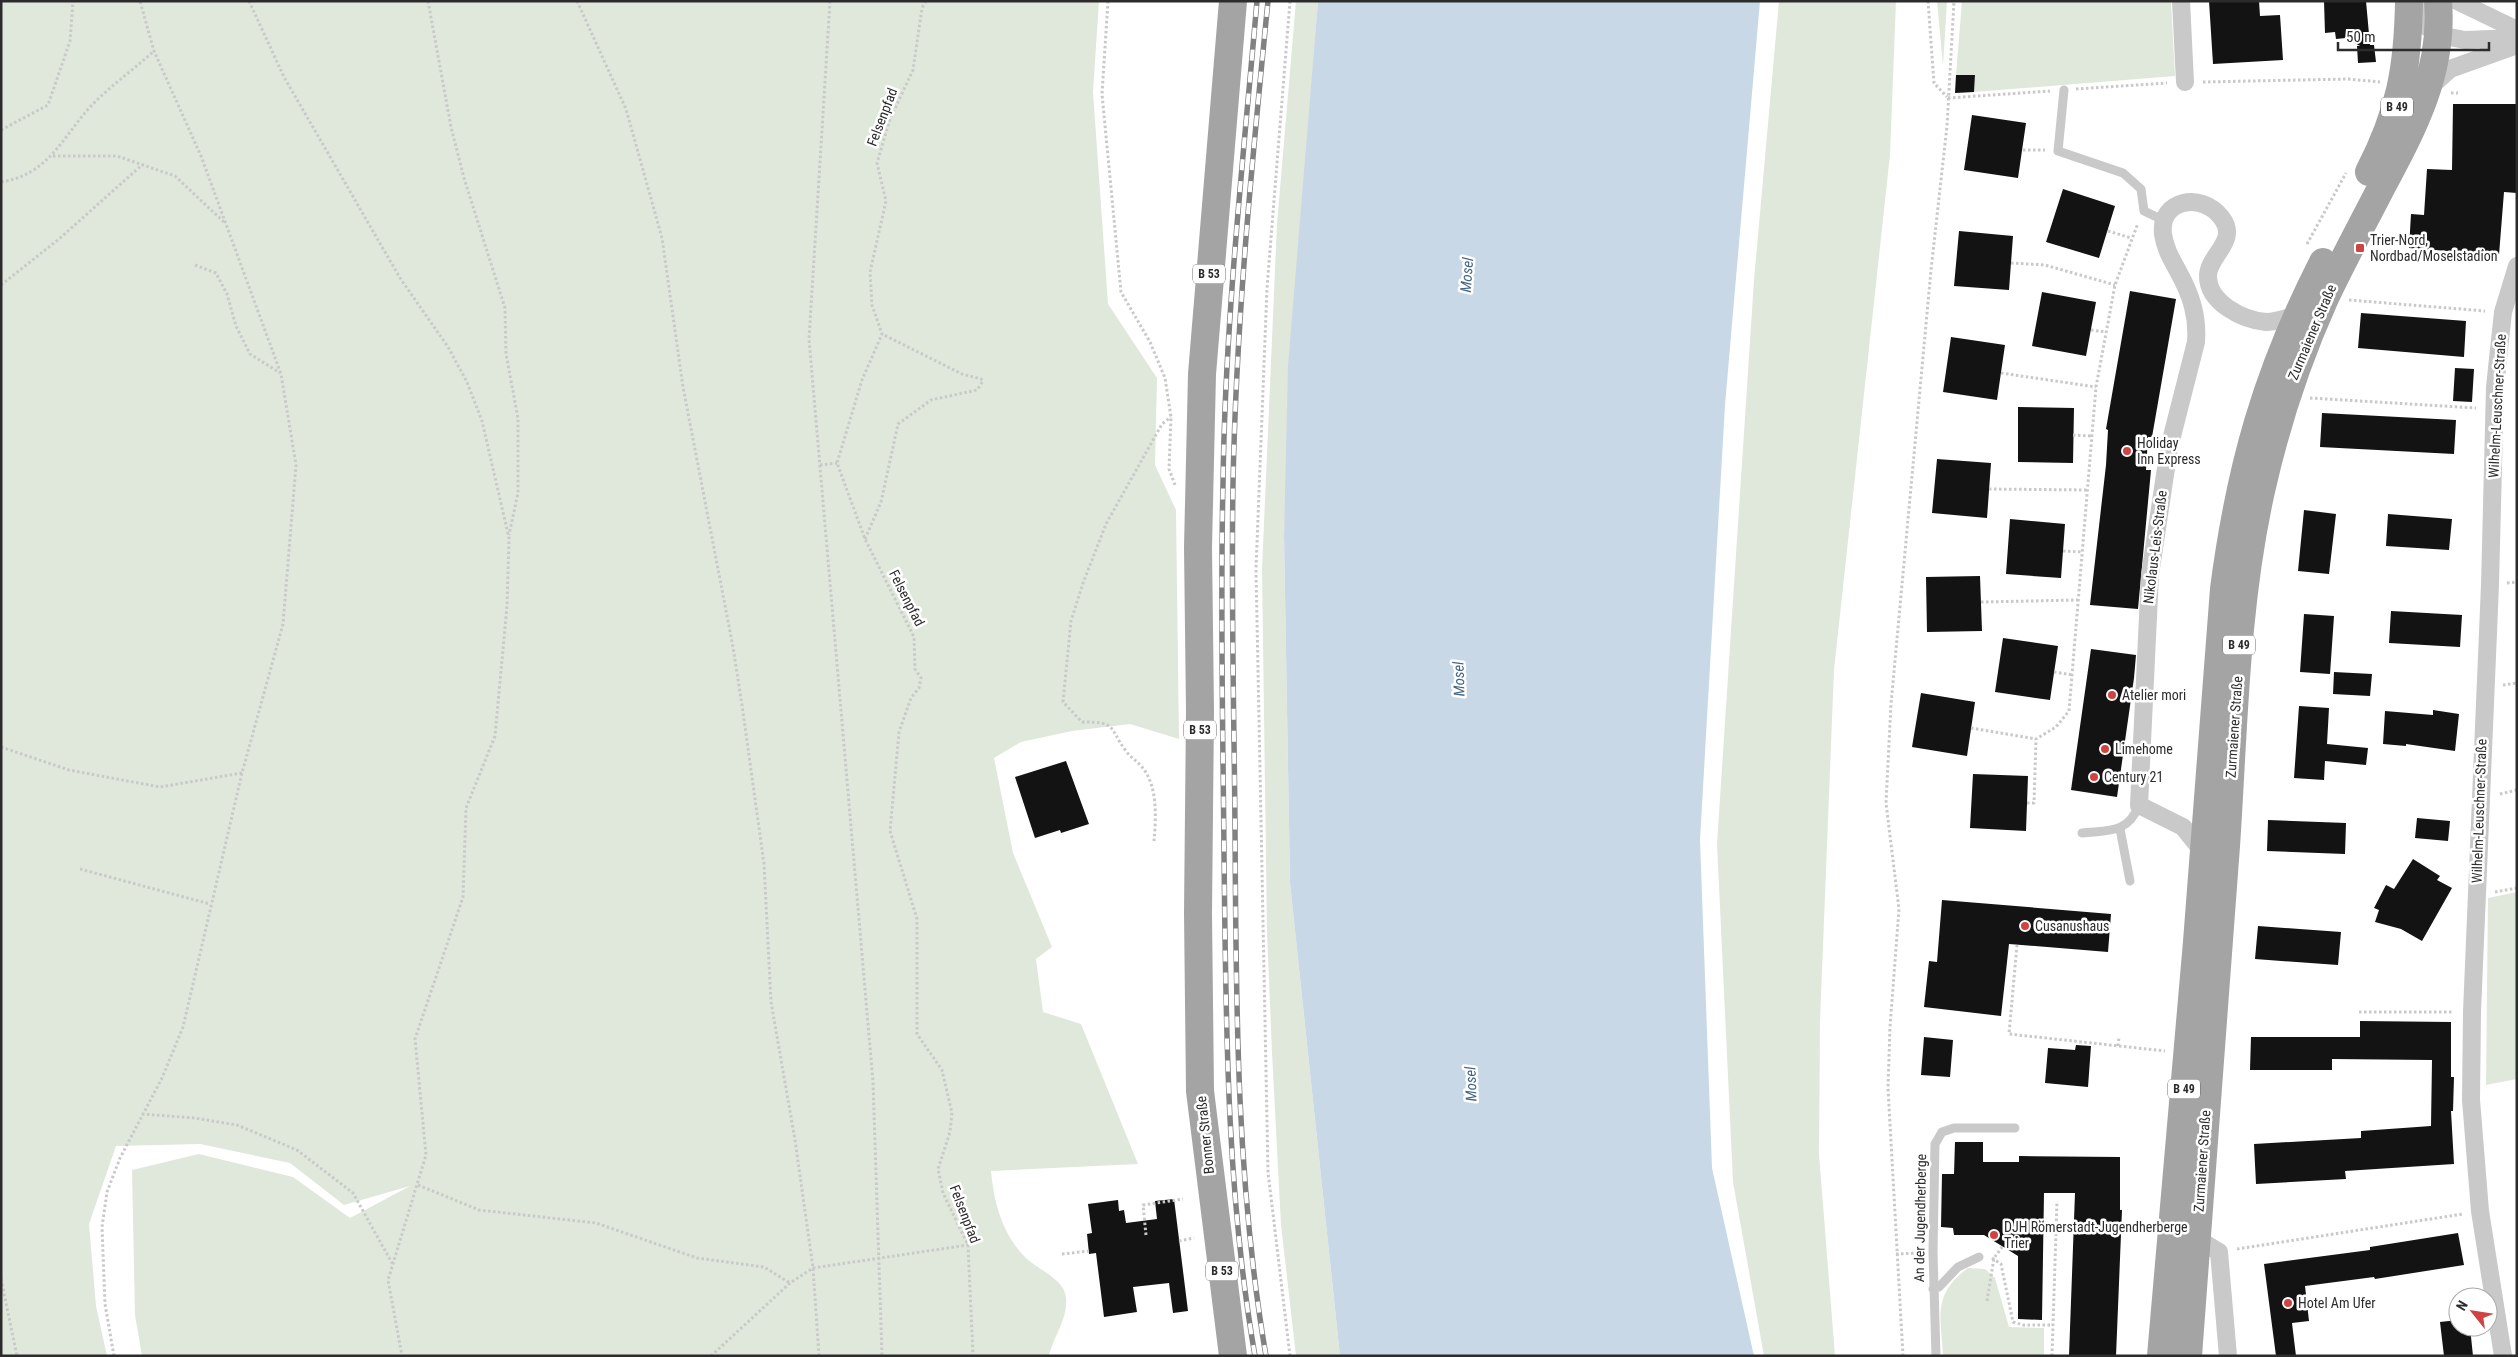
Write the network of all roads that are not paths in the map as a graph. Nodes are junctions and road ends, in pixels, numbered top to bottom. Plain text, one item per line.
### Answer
1 (1232, 1) edge
2 (2181, 1) edge
3 (2438, 1) edge
4 (2457, 1) edge
5 (2417, 6) edge
6 (2517, 30) edge
7 (2438, 35) junction
8 (2517, 38) edge
9 (2517, 45) edge
10 (2185, 82) road end
11 (2064, 90) road end
12 (2439, 91) junction
13 (2165, 221) junction
14 (2517, 266) edge
15 (2296, 315) junction
16 (2138, 805) junction
17 (2120, 829) junction
18 (2082, 833) dead end
19 (2204, 853) junction
20 (2130, 881) dead end
21 (2015, 1128) dead end
22 (2184, 1237) junction
23 (1979, 1257) road end
24 (1933, 1289) junction
25 (1233, 1356) edge
26 (1936, 1356) edge
27 (2161, 1356) edge
28 (2188, 1356) edge
29 (2228, 1356) edge
30 (2503, 1356) edge

1 - 25 main road, Bonner Straße / B 53
2 - 10 street
3 - 7 main road, Zurmaiener Straße / B 49
4 - 6 street
5 - 7 street
5 - 15 main road, Zurmaiener Straße / B 49
7 - 8 street
7 - 12 main road, Zurmaiener Straße / B 49
9 - 12 street
11 - 13 lane
12 - 22 main road, Zurmaiener Straße / B 49
13 - 15 street
13 - 16 street, Nikolaus-Leis-Straße
14 - 30 street, Wilhelm-Leuschner-Straße
15 - 19 main road, Zurmaiener Straße / B 49
16 - 17 lane
16 - 19 street
17 - 18 lane
17 - 20 lane
19 - 22 main road, Zurmaiener Straße / B 49
21 - 24 lane, An der Jugendherberge
22 - 27 main road, B 49
22 - 28 main road, B 49
22 - 29 street
23 - 24 lane, An der Jugendherberge
24 - 26 lane, An der Jugendherberge

